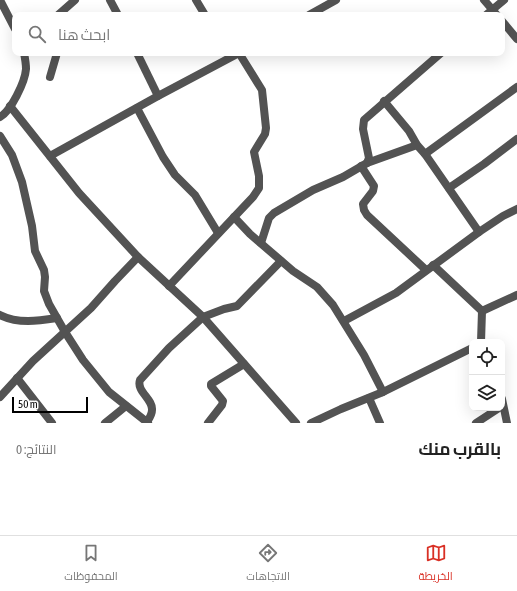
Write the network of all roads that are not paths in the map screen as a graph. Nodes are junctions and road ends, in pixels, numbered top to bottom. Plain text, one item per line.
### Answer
1 (0, 0) edge
2 (75, 0) edge
3 (110, 0) edge
4 (196, 0) edge
5 (336, 0) edge
6 (484, 0) edge
7 (504, 0) edge
8 (63, 12) edge
9 (116, 12) edge
10 (202, 12) edge
11 (314, 12) edge
12 (491, 12) edge
13 (493, 12) edge
14 (12, 23) edge
15 (505, 25) edge
16 (517, 39) edge
17 (24, 56) edge
18 (56, 56) edge
19 (138, 56) edge
20 (228, 56) edge
21 (241, 56) edge
22 (437, 56) edge
23 (50, 77) dead end
24 (517, 87) edge
25 (158, 96) junction
26 (384, 101) junction
27 (10, 106) junction
28 (137, 108) junction
29 (0, 117) edge
30 (0, 136) edge
31 (517, 139) edge
32 (417, 144) junction
33 (425, 154) junction
34 (50, 156) junction
35 (364, 164) junction
36 (449, 188) junction
37 (517, 210) edge
38 (234, 217) junction
39 (479, 232) junction
40 (218, 233) junction
41 (261, 243) junction
42 (138, 257) junction
43 (282, 261) junction
44 (433, 265) junction
45 (426, 270) junction
46 (169, 286) junction
47 (517, 296) edge
48 (482, 311) junction
49 (3, 317) edge
50 (203, 317) junction
51 (57, 318) junction
52 (344, 321) junction
53 (0, 325) edge
54 (65, 332) junction
55 (481, 339) edge
56 (469, 349) edge
57 (244, 364) junction
58 (17, 378) junction
59 (383, 392) junction
60 (0, 397) edge
61 (369, 398) junction
62 (126, 406) junction
63 (493, 411) edge
64 (504, 411) edge
65 (52, 423) edge
66 (105, 423) edge
67 (148, 423) edge
68 (208, 423) edge
69 (295, 423) edge
70 (312, 423) edge
71 (380, 423) edge
72 (476, 423) edge
73 (507, 423) edge

1 - 14 street
2 - 8 street
3 - 9 street
4 - 10 street
5 - 11 street
6 - 12 street
7 - 13 street
15 - 16 street
17 - 27 street
18 - 23 street
19 - 25 street
20 - 25 street
21 - 38 street
22 - 26 street
24 - 33 street
25 - 28 street
26 - 32 street
26 - 35 street
27 - 29 street
27 - 34 street
28 - 34 street
28 - 40 street
30 - 51 street
31 - 36 street
32 - 33 street
32 - 35 street
33 - 36 street
34 - 42 street
35 - 41 street
35 - 45 street
36 - 39 street
37 - 39 street
38 - 40 street
38 - 41 street
39 - 44 street
40 - 46 street
41 - 43 street
42 - 46 street
42 - 54 street
43 - 50 street
43 - 52 street
44 - 45 street
44 - 48 street
45 - 52 street
46 - 50 street
47 - 48 street
48 - 55 street
49 - 51 street
49 - 53 street
50 - 57 street
50 - 67 street
51 - 54 street
52 - 59 street
54 - 58 street
54 - 62 street
56 - 59 street
57 - 68 street
57 - 69 street
58 - 60 street
58 - 65 street
59 - 61 street
61 - 70 street
61 - 71 street
62 - 66 street
62 - 67 street
63 - 72 street
64 - 73 street

